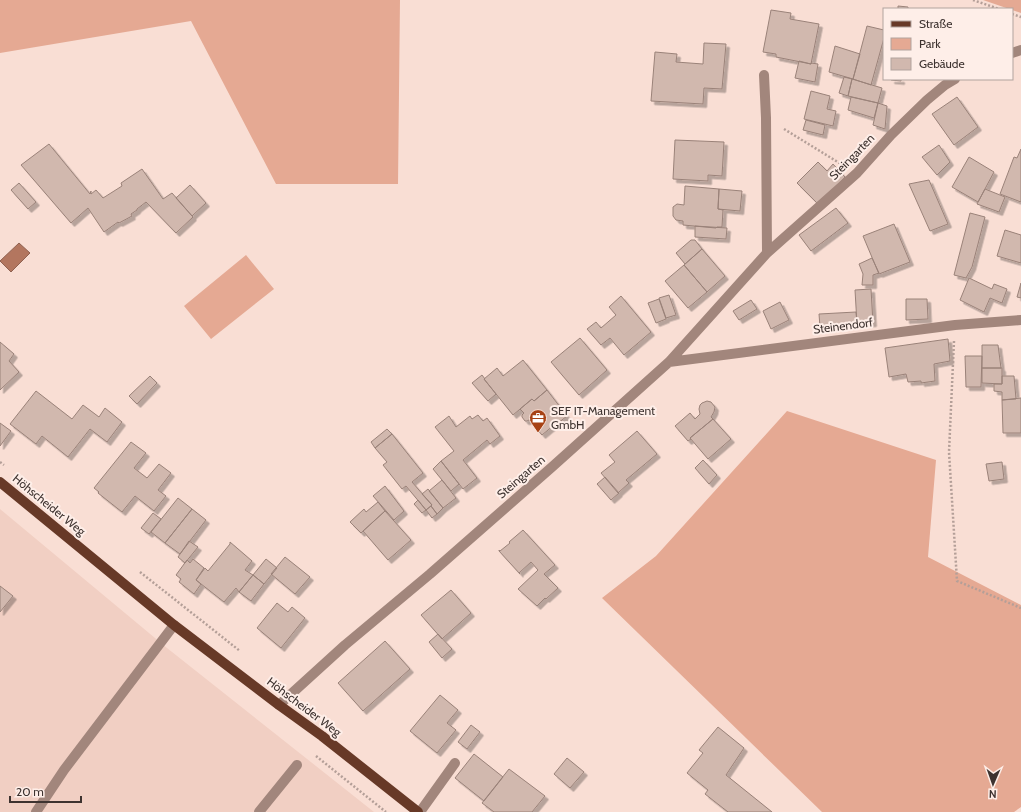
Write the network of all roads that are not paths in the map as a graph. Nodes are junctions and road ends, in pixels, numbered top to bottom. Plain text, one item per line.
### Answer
1 (764, 76) dead end
2 (953, 80) edge
3 (767, 253) junction
4 (1021, 320) edge
5 (669, 362) junction
6 (0, 482) edge
7 (174, 625) junction
8 (279, 705) junction
9 (455, 763) dead end
10 (297, 765) dead end
11 (36, 812) edge
12 (259, 812) edge
13 (419, 812) edge

1 - 3 street
2 - 3 street, Steingarten
3 - 5 street, Steingarten
4 - 5 street, Steinendorf
5 - 8 street, Steingarten
6 - 7 main road, Höhscheider Weg
7 - 8 main road, Höhscheider Weg
7 - 11 street
8 - 13 main road, Höhscheider Weg
9 - 13 street
10 - 12 street

